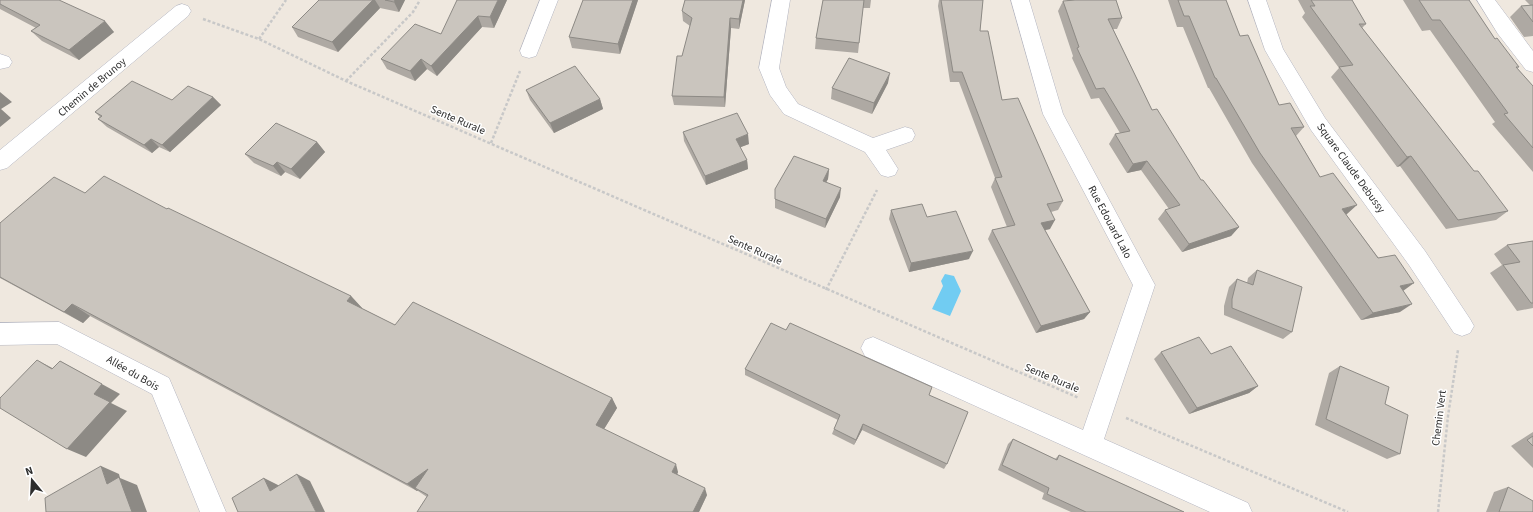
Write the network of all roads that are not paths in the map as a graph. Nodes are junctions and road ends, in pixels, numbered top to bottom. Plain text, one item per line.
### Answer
1 (549, 0) edge
2 (781, 0) edge
3 (1020, 0) edge
4 (1257, 0) edge
5 (1486, 0) edge
6 (182, 11) road end
7 (529, 51) road end
8 (1533, 65) edge
9 (905, 135) dead end
10 (872, 146) junction
11 (0, 162) edge
12 (888, 169) road end
13 (1462, 326) road end
14 (0, 334) edge
15 (873, 348) dead end
16 (1090, 445) junction
17 (213, 512) edge
18 (1239, 512) edge

1 - 7 street
2 - 10 street
3 - 16 street, Rue Edouard Lalo
4 - 13 street, Square Claude Debussy
5 - 8 street
6 - 11 street, Chemin de Brunoy
9 - 10 street
10 - 12 street
14 - 17 street, Allée du Bois
15 - 16 street
16 - 18 street

